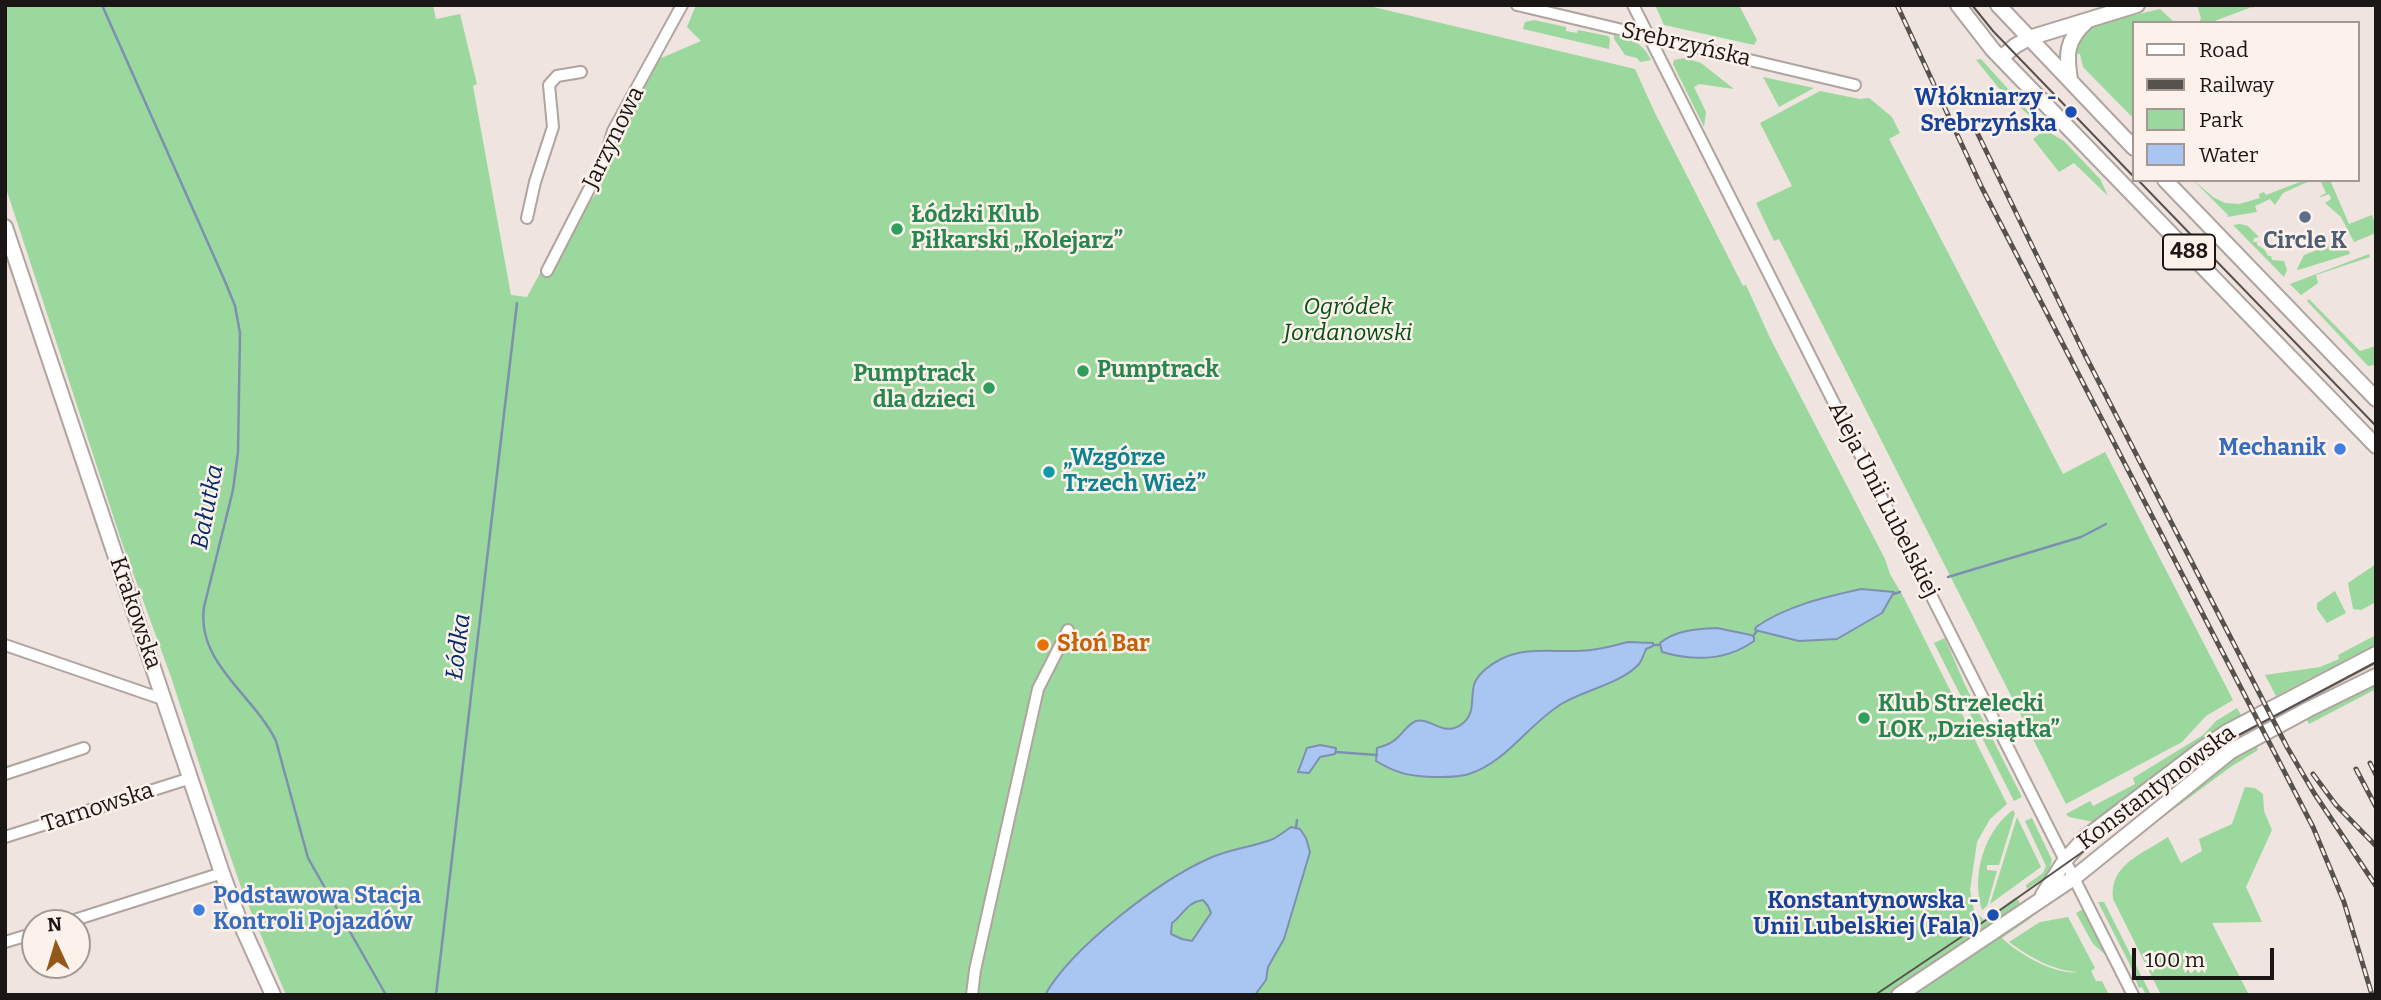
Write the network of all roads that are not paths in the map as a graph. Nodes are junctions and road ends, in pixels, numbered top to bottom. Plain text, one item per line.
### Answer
1 (682, 5) edge
2 (1517, 5) edge
3 (1633, 5) edge
4 (1958, 5) edge
5 (1998, 5) edge
6 (2137, 5) edge
7 (2094, 14) edge
8 (1647, 36) junction
9 (2029, 38) junction
10 (2001, 58) junction
11 (581, 72) dead end
12 (2071, 81) junction
13 (1856, 85) dead end
14 (2132, 146) edge
15 (2167, 182) edge
16 (527, 218) dead end
17 (5, 228) edge
18 (9, 250) edge
19 (547, 271) dead end
20 (2376, 399) edge
21 (2376, 446) edge
22 (1068, 630) dead end
23 (5, 645) edge
24 (2376, 654) edge
25 (2376, 676) edge
26 (165, 700) junction
27 (84, 748) dead end
28 (5, 774) edge
29 (191, 778) junction
30 (5, 837) edge
31 (2066, 859) junction
32 (222, 873) junction
33 (2075, 877) junction
34 (2035, 904) junction
35 (91, 915) edge
36 (272, 995) edge
37 (972, 995) edge
38 (1899, 995) edge
39 (2133, 995) edge

1 - 19 street, Jarzynowa
2 - 8 street, Srebrzyńska
3 - 8 street, Aleja Unii Lubelskiej
4 - 10 main road, 488
5 - 9 main road
6 - 7 main road
7 - 9 main road
7 - 12 main road
8 - 13 street, Srebrzyńska
8 - 31 street, Aleja Unii Lubelskiej
9 - 10 main road
9 - 12 main road
10 - 21 main road, 488
11 - 16 street
12 - 14 main road
15 - 20 main road, 488
17 - 18 main road, Krakowska
18 - 26 main road, Krakowska
22 - 37 street
23 - 26 street
24 - 31 main road, Konstantynowska
25 - 33 main road, Konstantynowska
26 - 29 main road, Krakowska
27 - 28 street
29 - 30 street, Tarnowska
29 - 32 main road, Krakowska
31 - 33 street, Aleja Unii Lubelskiej
31 - 34 main road, Konstantynowska
32 - 35 street
32 - 36 main road, Krakowska
33 - 34 main road, Konstantynowska
33 - 39 street, Aleja Unii Lubelskiej
34 - 38 main road, Konstantynowska

